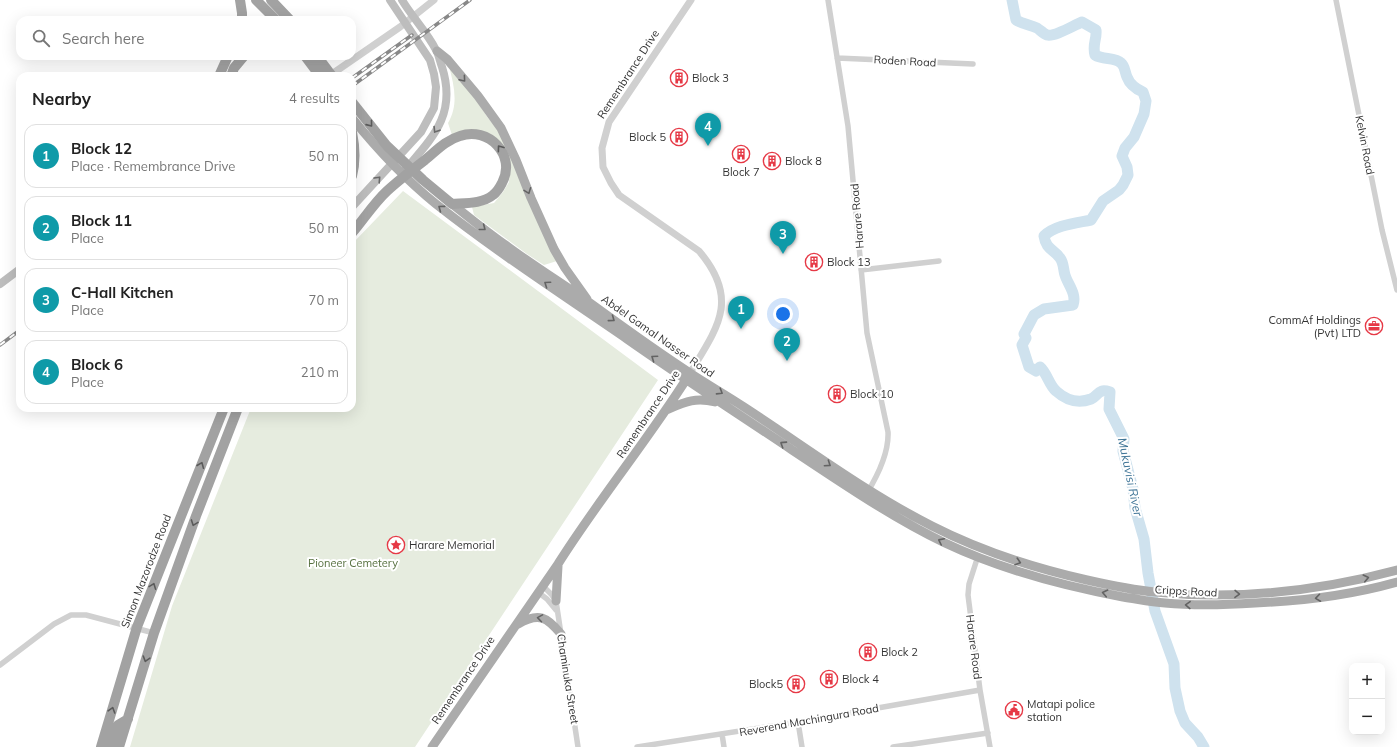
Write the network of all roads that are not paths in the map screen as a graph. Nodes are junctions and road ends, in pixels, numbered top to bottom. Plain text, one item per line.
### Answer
1 (240, 0) edge
2 (256, 0) edge
3 (271, 0) edge
4 (390, 0) edge
5 (434, 0) edge
6 (691, 0) edge
7 (828, 0) edge
8 (1336, 0) edge
9 (402, 1) edge
10 (242, 16) edge
11 (272, 16) edge
12 (286, 16) edge
13 (437, 51) junction
14 (356, 57) edge
15 (837, 58) junction
16 (226, 60) edge
17 (241, 60) edge
18 (310, 60) edge
19 (352, 60) edge
20 (973, 64) dead end
21 (320, 71) edge
22 (221, 72) edge
23 (232, 72) edge
24 (335, 72) edge
25 (356, 108) edge
26 (356, 122) edge
27 (384, 150) junction
28 (421, 185) junction
29 (386, 192) junction
30 (356, 203) edge
31 (452, 204) junction
32 (356, 228) edge
33 (939, 261) dead end
34 (861, 270) junction
35 (16, 272) edge
36 (0, 284) edge
37 (1397, 290) edge
38 (590, 303) junction
39 (688, 377) junction
40 (721, 403) junction
41 (666, 410) junction
42 (222, 412) edge
43 (236, 412) edge
44 (866, 494) junction
45 (980, 552) junction
46 (558, 564) junction
47 (1397, 570) edge
48 (1397, 582) edge
49 (541, 590) junction
50 (556, 601) junction
51 (557, 612) junction
52 (515, 625) junction
53 (137, 627) junction
54 (154, 633) junction
55 (561, 634) junction
56 (0, 665) edge
57 (980, 690) junction
58 (128, 719) junction
59 (798, 722) junction
60 (988, 733) junction
61 (722, 734) junction
62 (648, 746) edge
63 (913, 746) edge
64 (101, 747) edge
65 (110, 747) edge
66 (119, 747) edge
67 (432, 747) edge
68 (578, 747) edge
69 (637, 747) edge
70 (724, 747) edge
71 (802, 747) edge
72 (893, 747) edge
73 (990, 747) edge

1 - 10 highway
2 - 11 highway
3 - 12 highway
30 -> 4 main road
5 - 14 street
6 - 39 street, Remembrance Drive
7 - 15 street, Harare Road
8 - 37 street, Kelvin Road
9 - 13 main road
13 -> 29 main road
13 -> 38 main road
15 - 20 street, Roden Road
15 - 34 street, Harare Road
16 - 22 highway
17 - 23 highway
18 - 21 highway
19 - 24 street
25 -> 27 highway, Abdel Gamal Nasser Road
26 - 27 main road, Abdel Gamal Nasser Road
27 - 28 highway, Abdel Gamal Nasser Road
28 - 31 highway, Abdel Gamal Nasser Road
39 -> 28 main road, Abdel Gamal Nasser Road
31 -> 29 highway
29 - 32 highway
31 -> 38 main road, Abdel Gamal Nasser Road
33 - 34 street
34 - 44 street, Harare Road
35 - 36 main road
38 -> 39 main road, Abdel Gamal Nasser Road
39 - 40 main road, Abdel Gamal Nasser Road
39 - 41 main road, Remembrance Drive
39 -> 44 main road, Abdel Gamal Nasser Road
40 - 41 main road
44 -> 40 main road, Abdel Gamal Nasser Road
41 - 46 main road, Remembrance Drive
53 -> 42 highway, Simon Mazorodze Road
43 -> 54 highway
44 - 45 main road, Abdel Gamal Nasser Road
45 -> 47 main road, Cripps Road
48 -> 45 main road, Cripps Road
45 - 57 street, Harare Road
46 - 49 main road, Remembrance Drive
46 - 50 main road
49 - 50 street
49 - 51 street
49 - 52 main road, Remembrance Drive
50 - 51 street, Chaminuka Street
51 - 55 street, Chaminuka Street
55 -> 52 main road
52 - 67 main road, Remembrance Drive
53 - 54 street
53 - 56 street
64 -> 53 highway, Simon Mazorodze Road
54 -> 58 highway
55 - 68 street, Chaminuka Street
57 - 59 street, Reverend Machingura Road
57 - 60 street, Harare Road
58 - 65 highway
58 - 66 highway
59 - 61 street, Reverend Machingura Road
59 - 71 street
60 - 63 street
60 - 73 street, Harare Road
61 - 62 street, Reverend Machingura Road
61 - 70 street
62 - 69 street, Reverend Machingura Road
63 - 72 street

